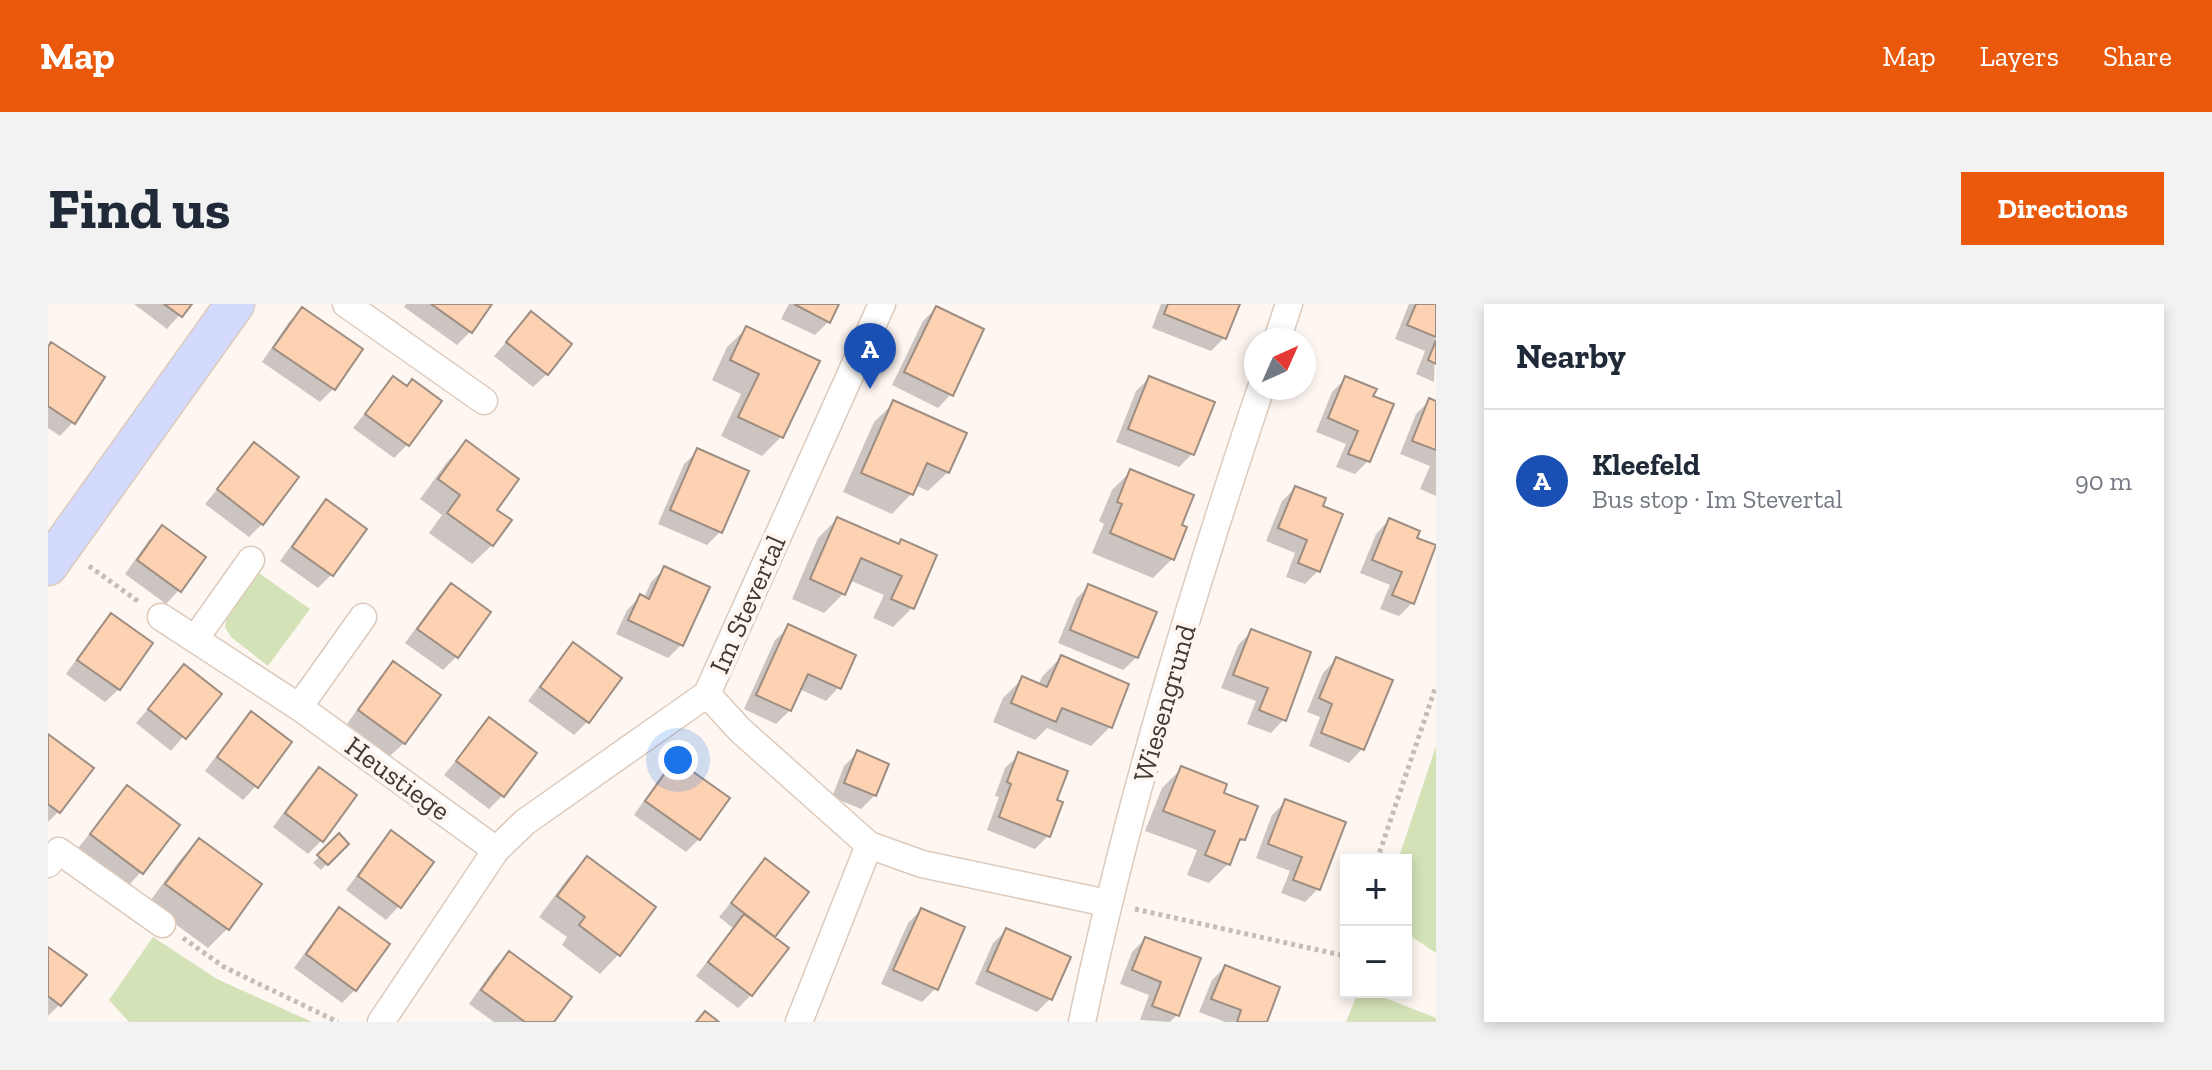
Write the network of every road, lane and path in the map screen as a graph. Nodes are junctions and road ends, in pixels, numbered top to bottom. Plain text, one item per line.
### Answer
1 (235, 304) edge
2 (346, 304) edge
3 (882, 304) edge
4 (1289, 304) edge
5 (1281, 328) edge
6 (1257, 400) edge
7 (484, 401) dead end
8 (55, 556) edge
9 (251, 560) dead end
10 (161, 617) joint
11 (363, 617) dead end
12 (195, 639) junction
13 (1436, 686) edge
14 (707, 694) junction
15 (299, 707) junction
16 (869, 845) junction
17 (496, 850) junction
18 (1379, 854) edge
19 (48, 864) edge
20 (1107, 903) junction
21 (162, 924) joint
22 (1340, 955) edge
23 (338, 1022) edge
24 (381, 1022) edge
25 (799, 1022) edge
26 (1082, 1022) edge

1 - 8 main road
2 - 7 street
3 - 14 street, Im Stevertal
4 - 5 street
6 - 20 street, Wiesengrund
8 - 10 path
9 - 12 street
10 - 12 street, Heustiege
11 - 15 street
12 - 15 street, Heustiege
13 - 18 path
14 - 16 street
14 - 17 street, Im Stevertal
15 - 17 street, Heustiege
16 - 20 street
16 - 25 street
17 - 24 street, Im Stevertal
19 - 21 street
20 - 22 path
20 - 26 street, Wiesengrund
21 - 23 path

